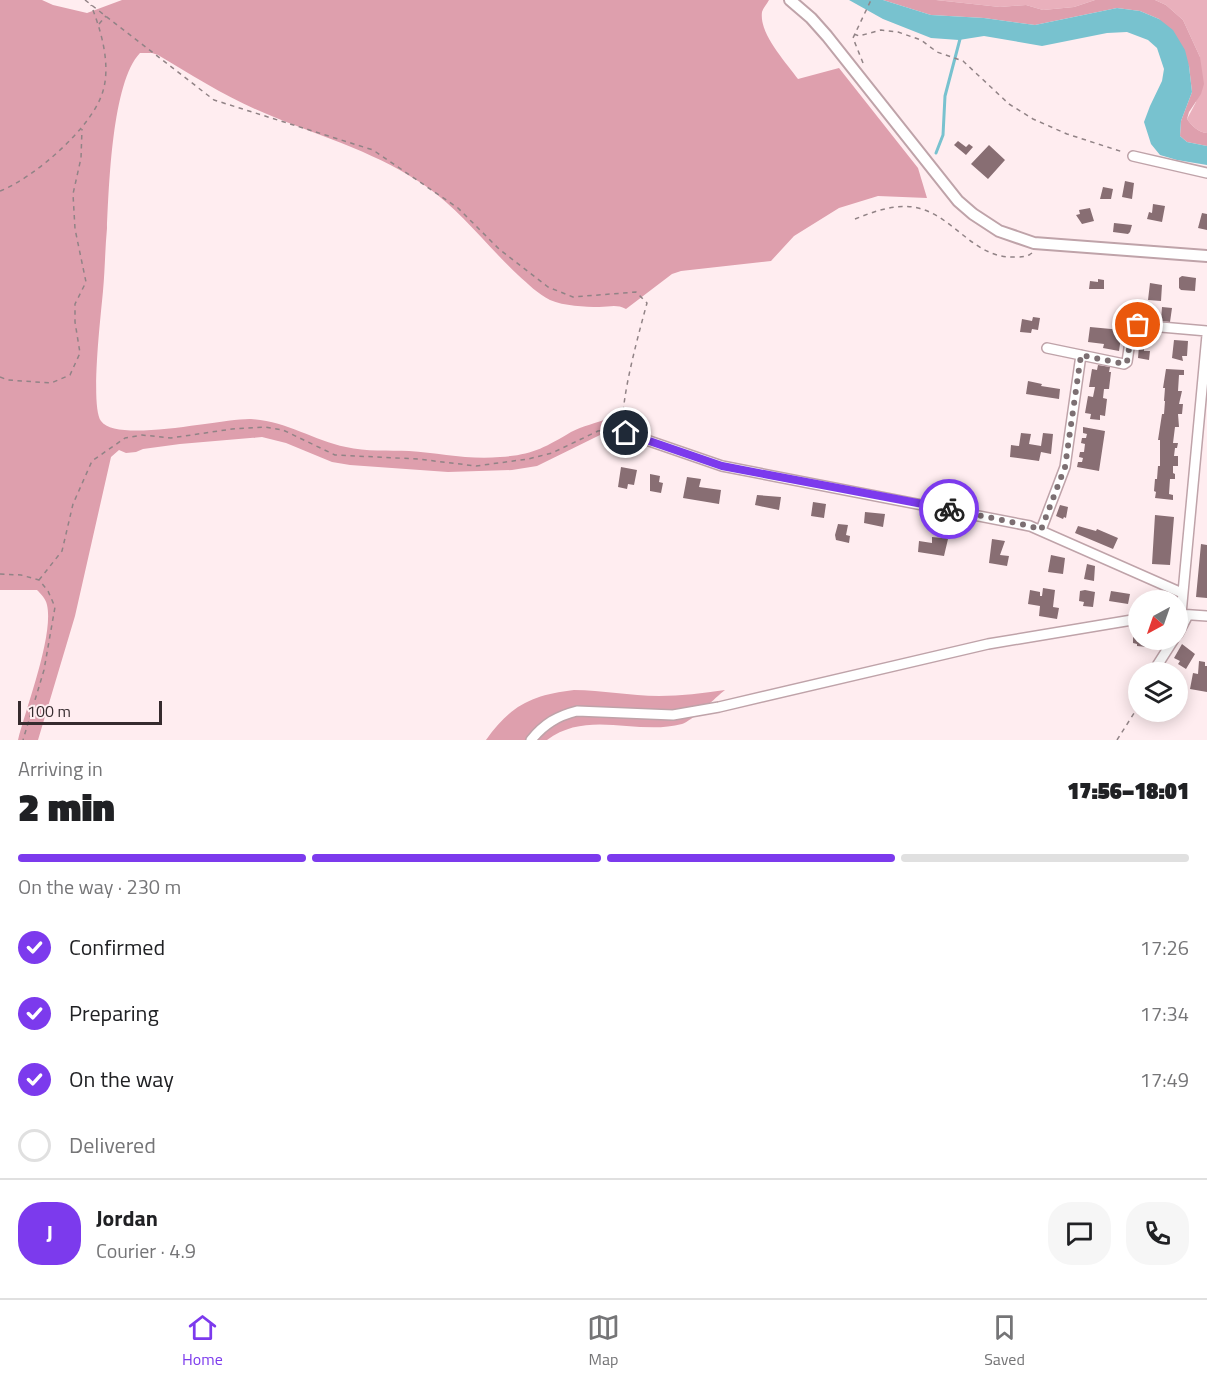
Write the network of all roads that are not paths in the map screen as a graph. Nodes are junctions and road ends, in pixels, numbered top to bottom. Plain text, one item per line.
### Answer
1 (790, 0) edge
2 (1133, 156) road end
3 (1207, 172) edge
4 (1207, 256) edge
5 (1207, 333) edge
6 (1047, 348) dead end
7 (1081, 355) junction
8 (626, 433) road end
9 (1202, 444) edge
10 (1041, 530) junction
11 (1175, 590) edge
12 (1182, 590) edge
13 (1188, 614) edge
14 (1207, 616) edge
15 (1128, 621) edge
16 (531, 740) edge

1 - 4 street
2 - 3 street
5 - 7 street
5 - 9 street
6 - 7 street
7 - 10 street
8 - 10 street
9 - 12 street
10 - 11 street
13 - 14 street
15 - 16 street

